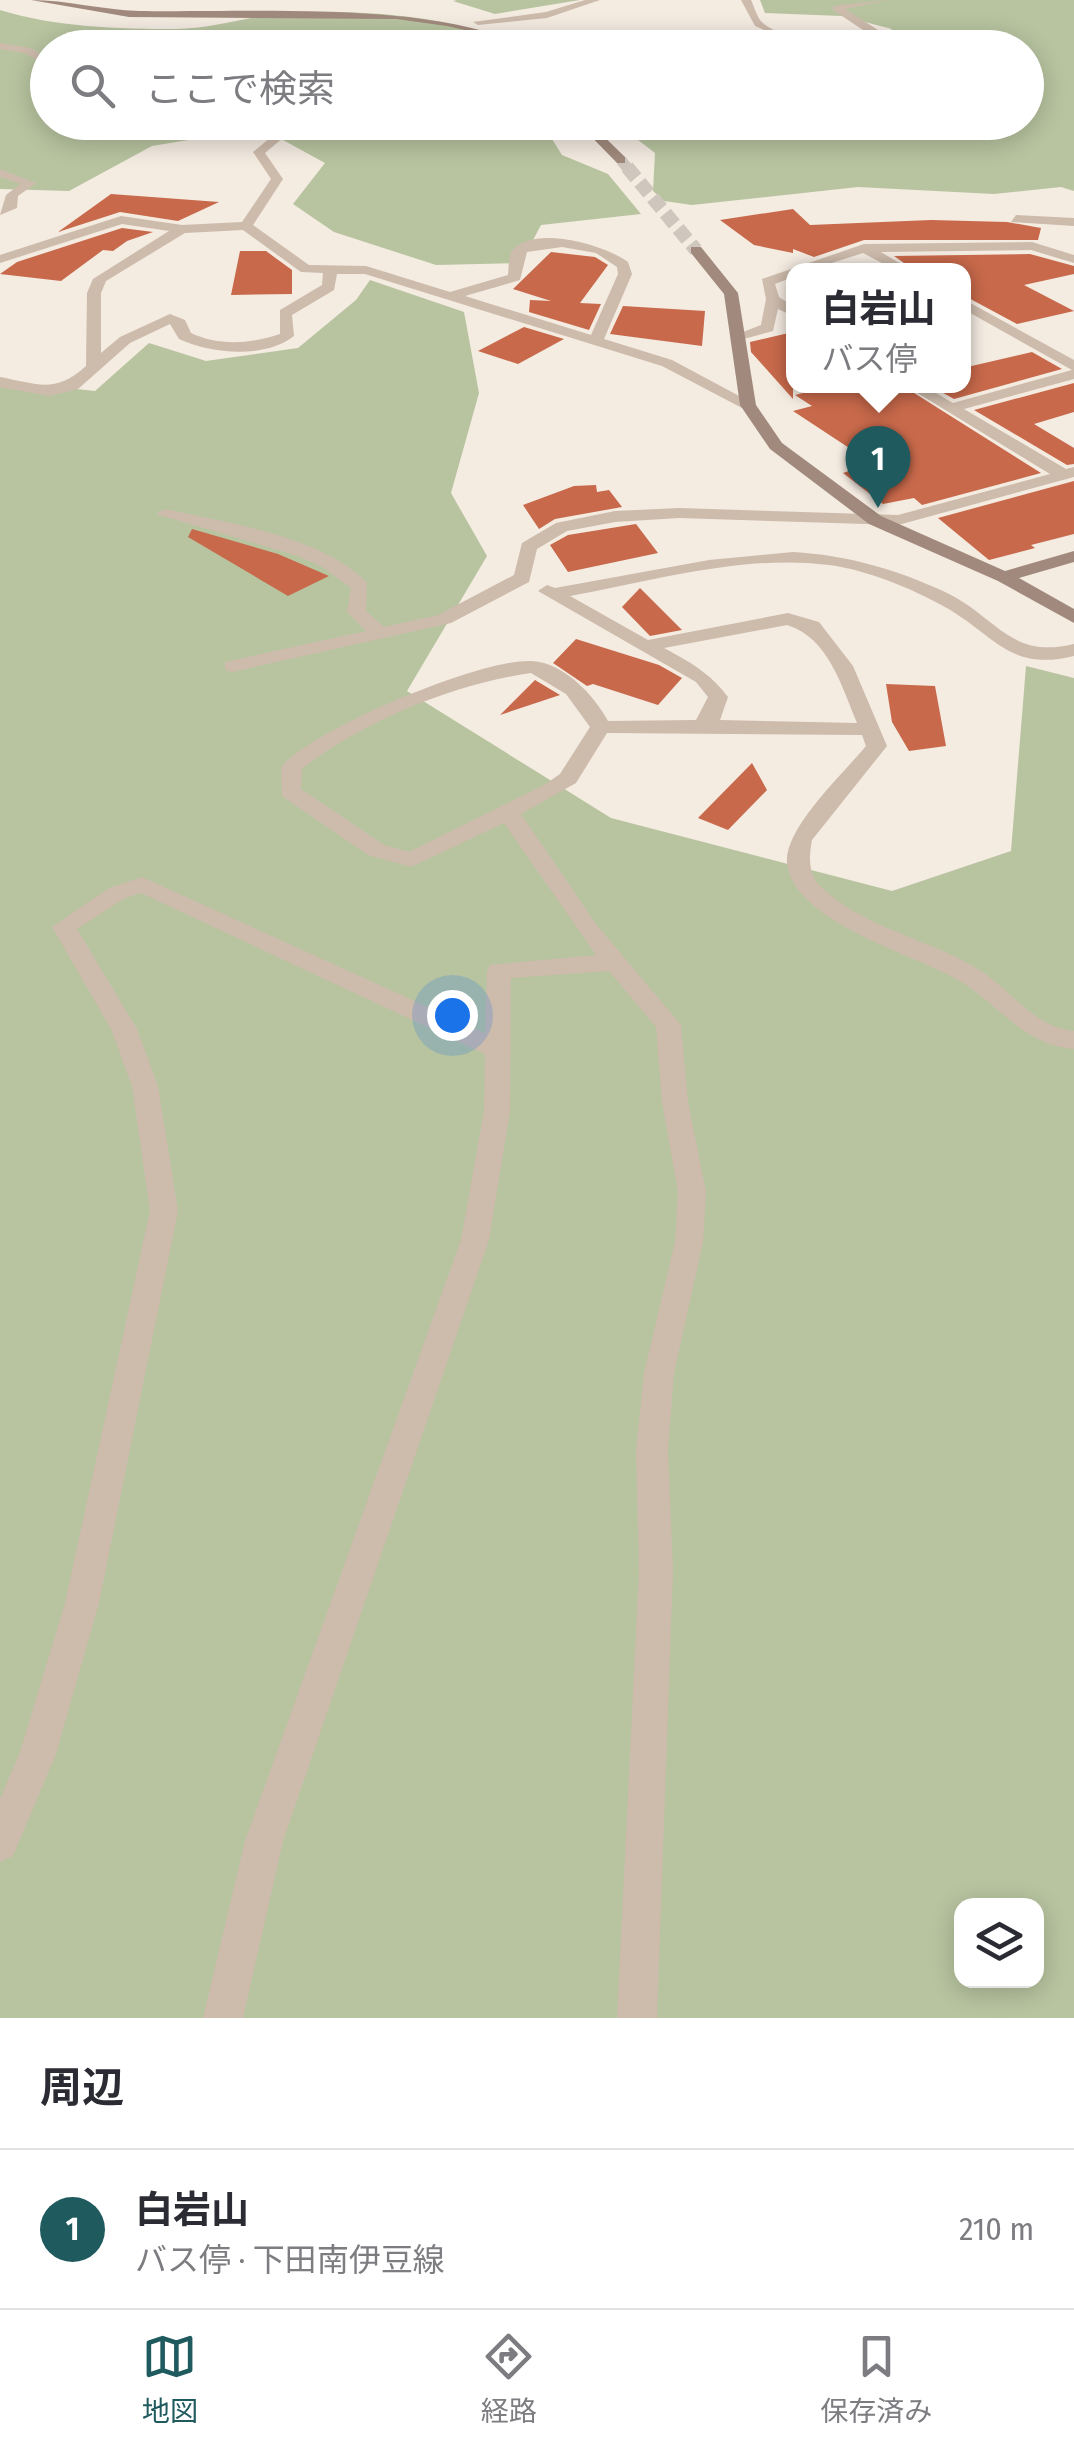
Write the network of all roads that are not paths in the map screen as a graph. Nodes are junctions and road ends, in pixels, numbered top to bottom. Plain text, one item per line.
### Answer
1 (36, 0) edge
2 (596, 0) edge
3 (746, 0) edge
4 (883, 0) edge
5 (478, 22) junction
6 (497, 30) edge
7 (779, 30) edge
8 (871, 30) edge
9 (0, 46) edge
10 (30, 52) edge
11 (276, 140) edge
12 (600, 140) edge
13 (621, 160) tunnel mouth
14 (0, 173) edge
15 (124, 198) dead end
16 (0, 211) edge
17 (1016, 219) dead end
18 (122, 220) junction
19 (1074, 222) edge
20 (246, 226) junction
21 (182, 229) junction
22 (864, 248) junction
23 (696, 250) tunnel mouth
24 (0, 259) edge
25 (1074, 259) edge
26 (822, 263) edge
27 (891, 263) edge
28 (330, 269) junction
29 (786, 275) edge
30 (450, 296) junction
31 (773, 300) junction
32 (786, 308) edge
33 (971, 308) edge
34 (740, 336) junction
35 (596, 342) junction
36 (1074, 366) edge
37 (94, 368) junction
38 (1074, 374) edge
39 (0, 382) edge
40 (926, 393) edge
41 (748, 406) junction
42 (951, 408) junction
43 (1069, 474) edge
44 (164, 514) dead end
45 (876, 520) junction
46 (1074, 556) edge
47 (1004, 577) junction
48 (523, 578) junction
49 (552, 594) junction
50 (1074, 617) edge
51 (380, 634) junction
52 (646, 646) junction
53 (1074, 650) edge
54 (1038, 658) junction
55 (232, 666) dead end
56 (1074, 667) edge
57 (702, 726) junction
58 (600, 727) junction
59 (873, 730) junction
60 (508, 812) junction
61 (613, 962) junction
62 (1074, 1040) edge
63 (498, 1050) junction
64 (0, 1843) edge
65 (223, 2018) edge
66 (637, 2018) edge

1 - 5 main road
2 - 5 street
3 - 7 street
4 - 8 street
5 - 6 main road
9 - 10 street
11 - 20 street
12 - 13 main road
14 - 16 street
15 - 18 street
17 - 19 street
18 - 21 street
18 - 24 street
20 - 21 street
20 - 28 street
21 - 37 street
22 - 25 street
22 - 26 street
22 - 27 street
23 - 34 main road
28 - 30 street
28 - 37 street
29 - 31 street
30 - 35 street
30 - 35 street
31 - 32 street
31 - 34 street
33 - 36 street
34 - 41 main road
35 - 41 street
37 - 39 street
38 - 42 street
40 - 42 street
41 - 45 main road
42 - 43 street
43 - 45 street
44 - 51 street
45 - 47 main road
45 - 48 street
46 - 47 main road
47 - 50 main road
48 - 49 street
48 - 51 street
49 - 52 street
49 - 54 street
51 - 55 street
52 - 57 street
52 - 59 street
53 - 54 street
54 - 56 street
57 - 58 street
57 - 59 street
58 - 60 street
58 - 60 street
59 - 62 street
60 - 61 street
61 - 63 street
61 - 66 street
63 - 64 street
63 - 65 street

